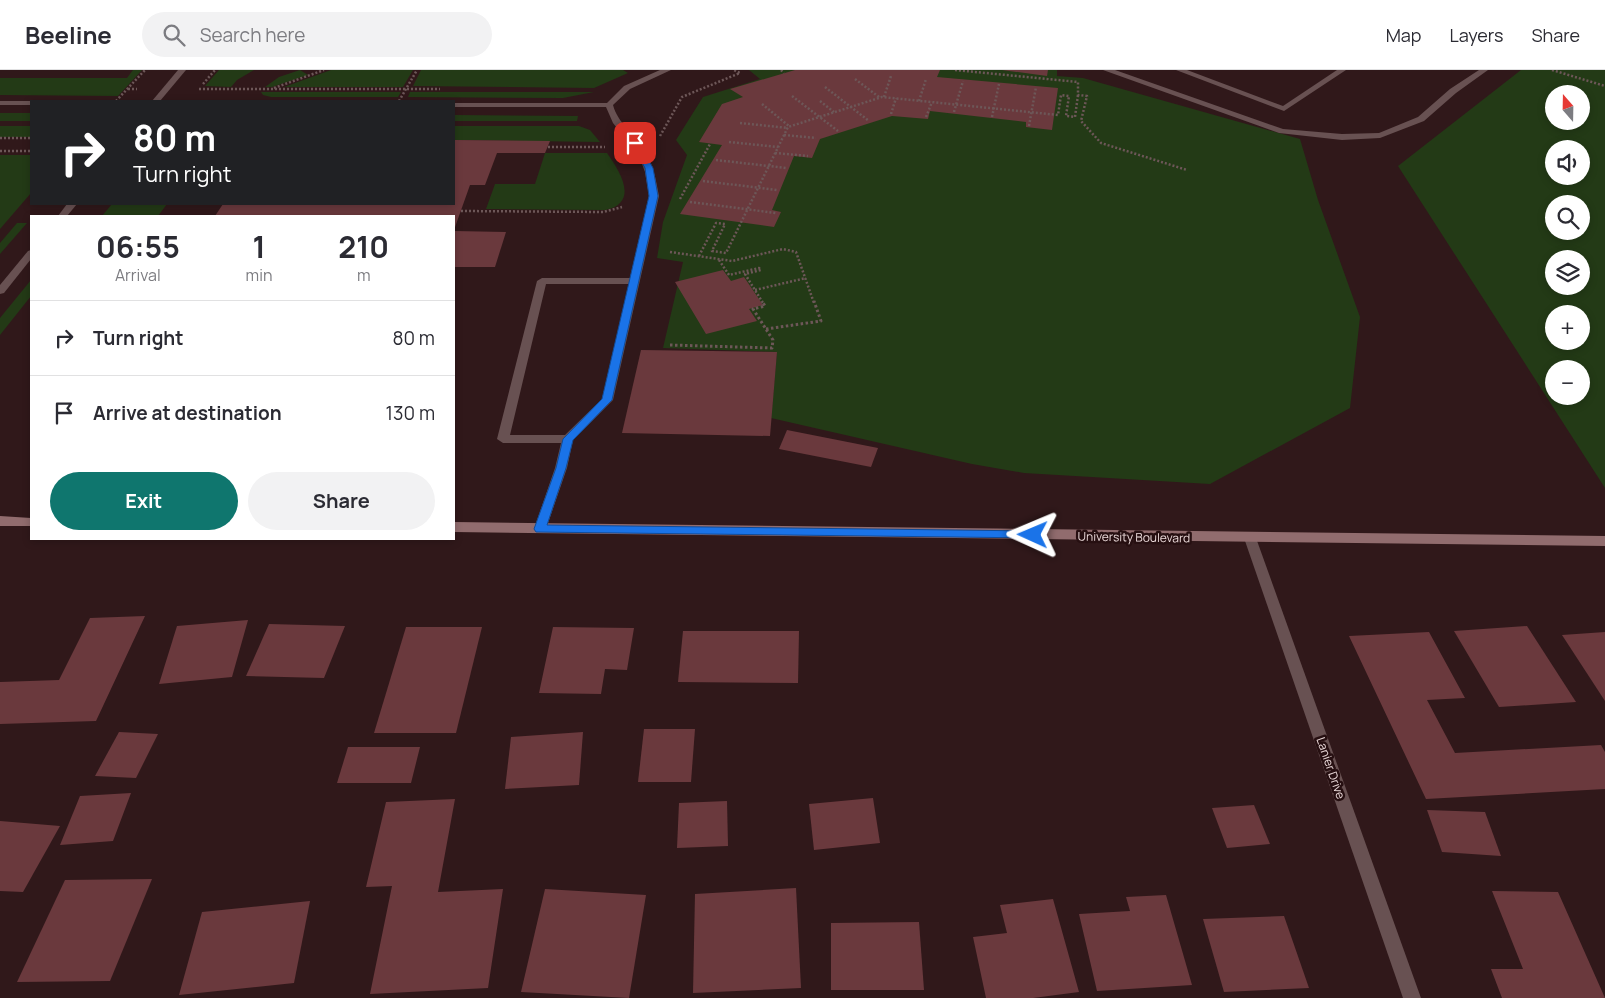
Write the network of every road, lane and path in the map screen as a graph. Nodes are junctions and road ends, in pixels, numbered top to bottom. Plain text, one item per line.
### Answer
1 (145, 70) edge
2 (182, 70) edge
3 (324, 70) edge
4 (417, 70) edge
5 (667, 70) edge
6 (734, 70) edge
7 (780, 70) edge
8 (954, 70) edge
9 (1107, 70) edge
10 (1180, 70) edge
11 (1342, 70) edge
12 (1484, 70) edge
13 (1552, 70) edge
14 (784, 73) dead end
15 (891, 76) dead end
16 (926, 78) dead end
17 (855, 79) dead end
18 (963, 81) dead end
19 (999, 84) dead end
20 (1605, 86) edge
21 (825, 87) dead end
22 (1036, 87) dead end
23 (128, 89) junction
24 (166, 89) junction
25 (271, 89) junction
26 (406, 89) junction
27 (446, 89) dead end
28 (1078, 95) junction
29 (792, 96) dead end
30 (880, 97) junction
31 (884, 97) junction
32 (896, 98) junction
33 (117, 100) edge
34 (157, 100) edge
35 (400, 100) edge
36 (820, 101) dead end
37 (919, 101) junction
38 (932, 102) junction
39 (0, 103) edge
40 (30, 103) edge
41 (762, 104) dead end
42 (455, 105) edge
43 (609, 105) junction
44 (957, 105) junction
45 (851, 107) junction
46 (993, 108) junction
47 (834, 112) junction
48 (954, 112) dead end
49 (1031, 112) junction
50 (891, 114) dead end
51 (992, 116) dead end
52 (820, 117) junction
53 (926, 117) dead end
54 (869, 121) dead end
55 (740, 123) dead end
56 (1029, 126) dead end
57 (789, 128) junction
58 (838, 131) dead end
59 (784, 135) junction
60 (0, 138) edge
61 (30, 138) edge
62 (816, 138) dead end
63 (655, 139) dead end
64 (729, 142) dead end
65 (710, 144) dead end
66 (607, 146) dead end
67 (548, 147) dead end
68 (778, 147) junction
69 (0, 151) edge
70 (30, 151) edge
71 (775, 153) junction
72 (808, 156) dead end
73 (716, 160) dead end
74 (769, 166) junction
75 (786, 168) dead end
76 (1186, 170) dead end
77 (703, 180) dead end
78 (758, 188) junction
79 (776, 190) dead end
80 (690, 202) dead end
81 (71, 205) edge
82 (622, 207) dead end
83 (678, 207) dead end
84 (748, 210) junction
85 (461, 211) dead end
86 (776, 213) dead end
87 (63, 215) edge
88 (670, 245) dead end
89 (30, 254) edge
90 (699, 256) junction
91 (719, 259) junction
92 (806, 278) junction
93 (634, 281) junction
94 (755, 290) junction
95 (0, 291) edge
96 (766, 329) junction
97 (670, 345) dead end
98 (568, 439) junction
99 (0, 521) edge
100 (30, 522) edge
101 (455, 528) edge
102 (540, 529) junction
103 (1250, 538) junction
104 (1605, 541) edge
105 (1412, 998) edge

1 - 23 path
2 - 24 street
3 - 25 path
4 - 26 path
5 - 43 street
6 - 63 path
7 - 14 path
8 - 28 path
9 - 12 street
10 - 11 street
13 - 20 path
15 - 31 path
16 - 37 path
17 - 30 path
18 - 44 path
19 - 46 path
21 - 45 path
22 - 49 path
23 - 24 path
23 - 33 path
24 - 25 path
24 - 34 street
25 - 26 path
26 - 27 path
26 - 35 path
28 - 49 path
28 - 76 path
29 - 52 path
30 - 31 path
30 - 45 path
31 - 32 path
32 - 37 path
32 - 50 path
36 - 47 path
37 - 38 path
38 - 44 path
38 - 53 path
39 - 40 street
41 - 57 path
42 - 43 street
43 - 93 street
44 - 46 path
44 - 48 path
45 - 47 path
45 - 54 path
46 - 49 path
46 - 51 path
47 - 52 path
49 - 56 path
52 - 57 path
52 - 58 path
55 - 57 path
57 - 59 path
59 - 62 path
59 - 68 path
60 - 61 path
64 - 68 path
65 - 83 path
66 - 67 path
68 - 71 path
69 - 70 path
71 - 72 path
71 - 74 path
73 - 74 path
74 - 75 path
74 - 78 path
77 - 78 path
78 - 79 path
78 - 84 path
80 - 84 path
81 - 87 street
82 - 85 path
84 - 86 path
84 - 90 path
88 - 90 path
89 - 95 street
90 - 91 path
91 - 92 path
91 - 94 path
92 - 94 path
92 - 96 path
93 - 98 street
93 - 98 street
94 - 96 path
96 - 97 path
98 - 102 street
99 - 100 main road
101 - 102 main road, University Boulevard
102 - 103 main road, University Boulevard
103 - 104 main road, University Boulevard
103 - 105 street, Lanier Drive

